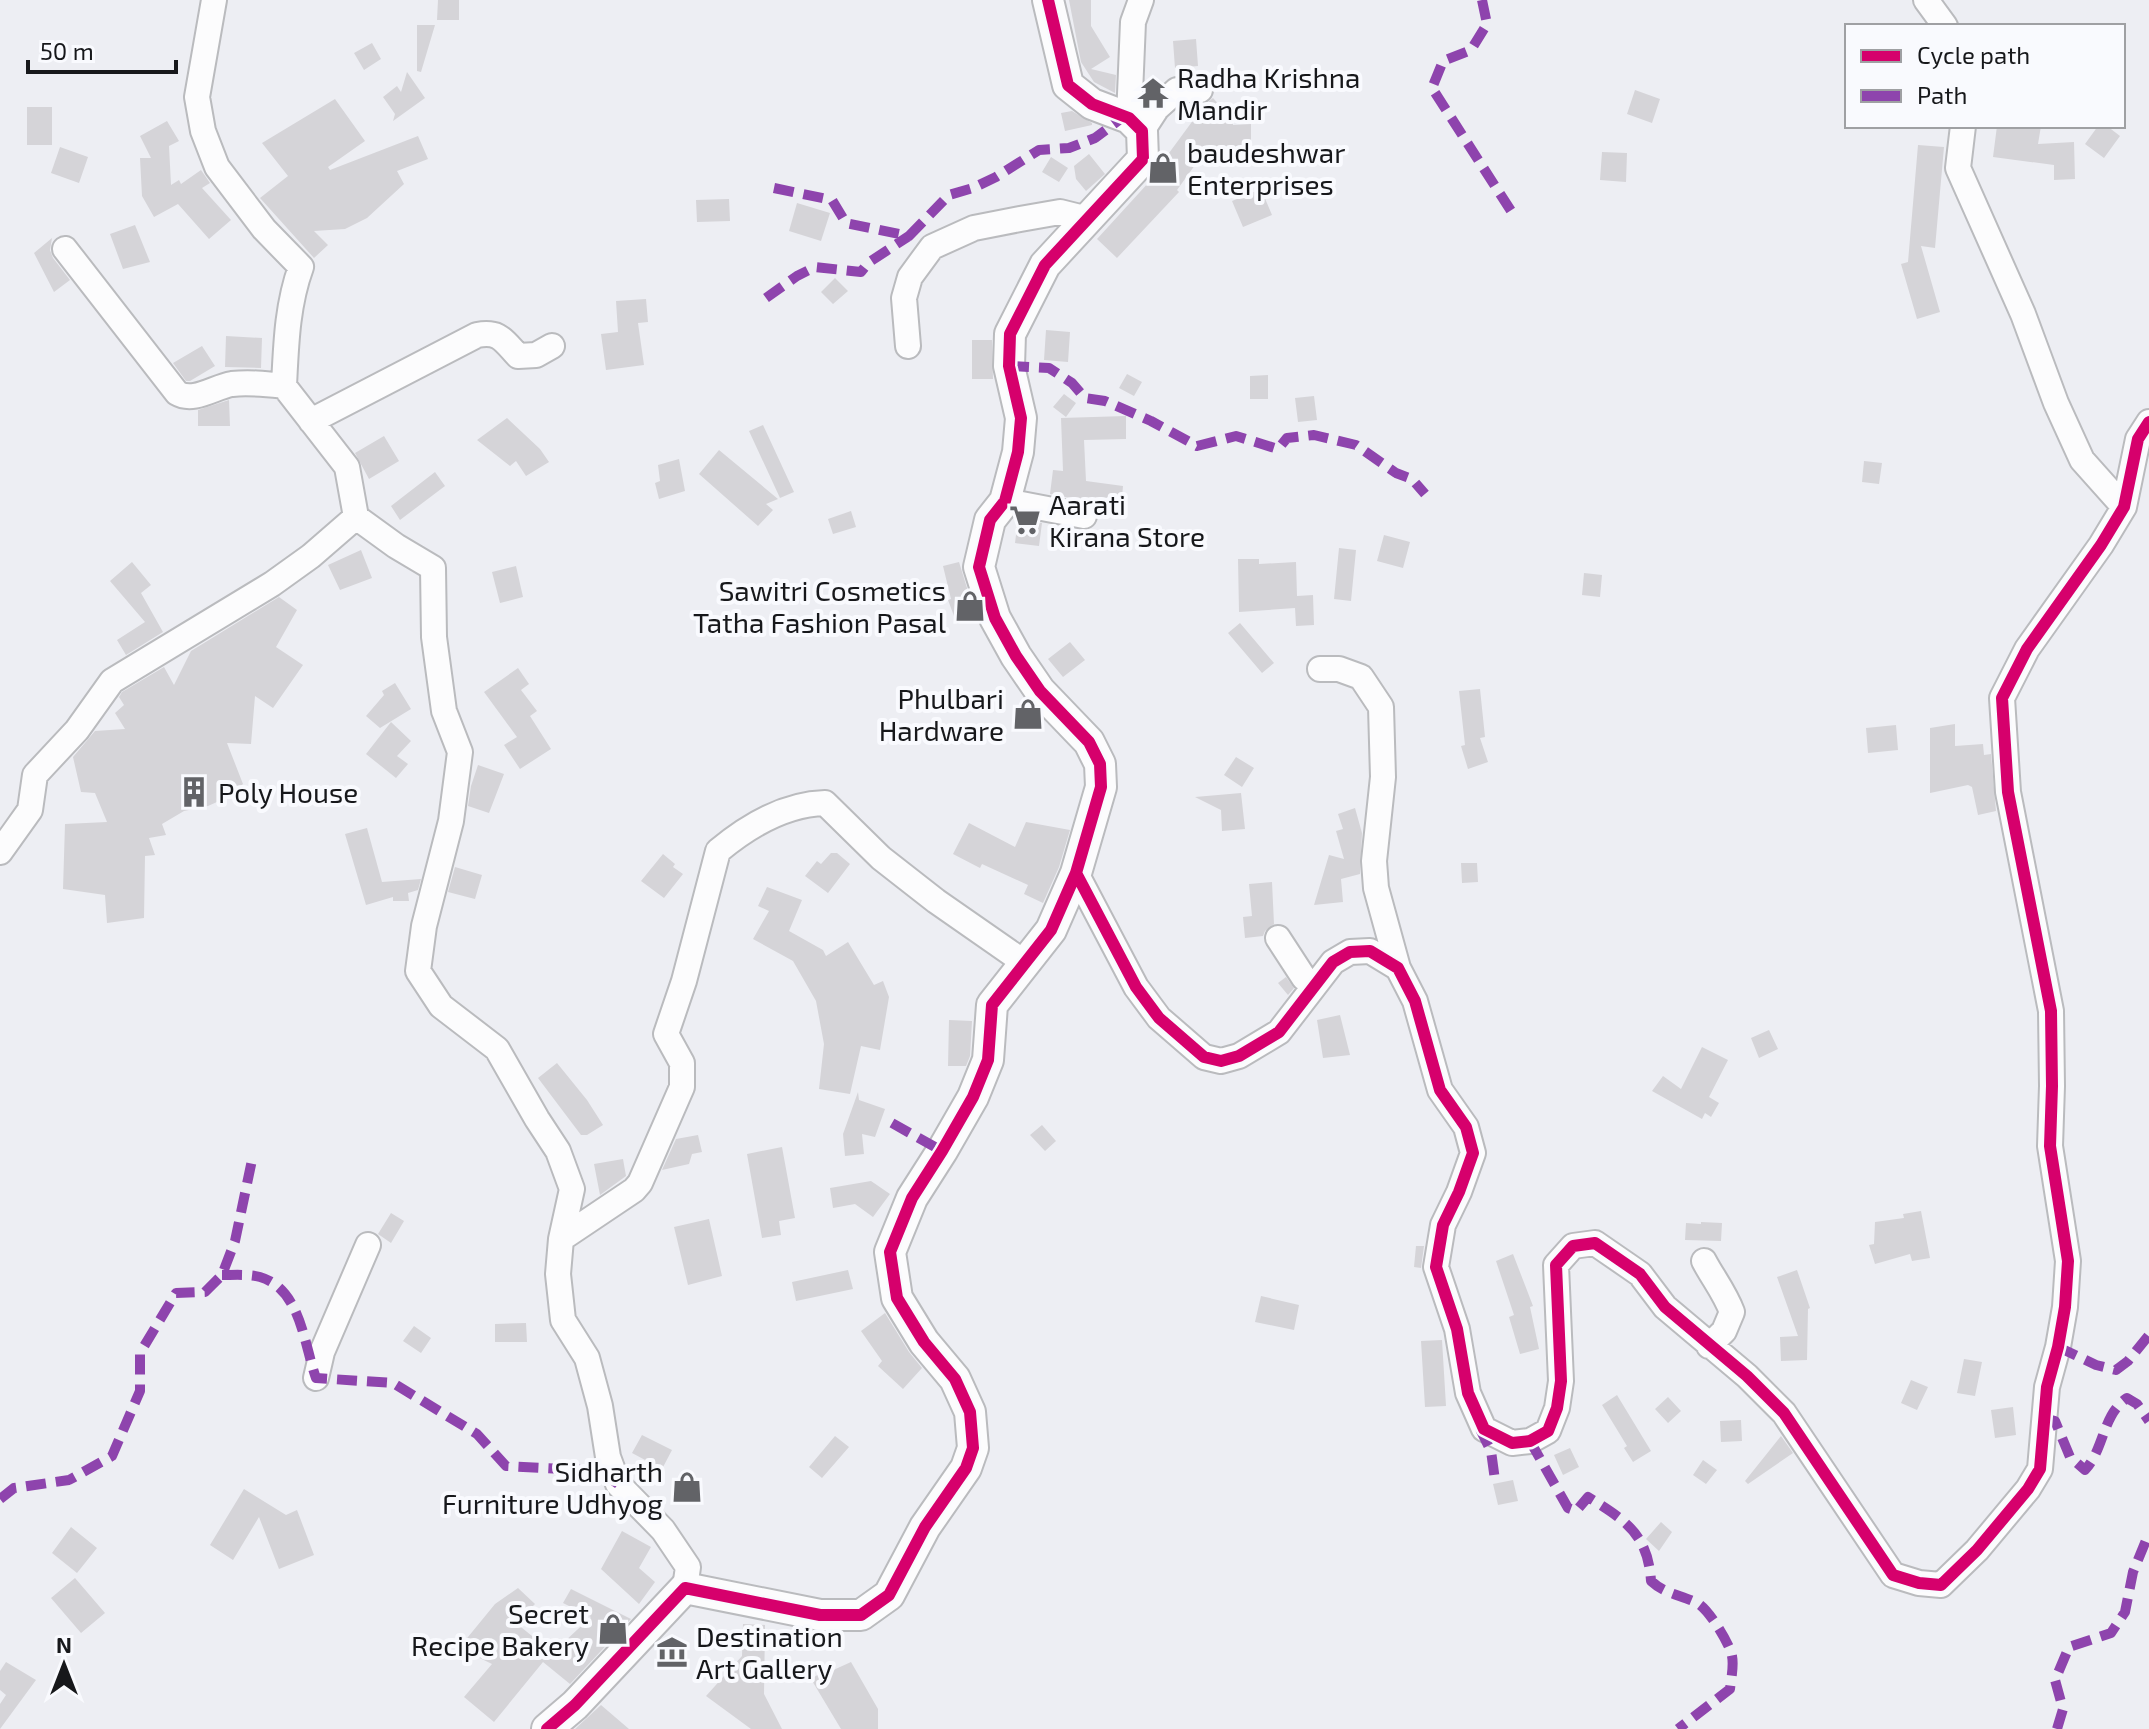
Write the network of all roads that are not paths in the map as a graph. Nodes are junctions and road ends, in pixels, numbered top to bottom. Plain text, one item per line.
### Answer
1 (214, 0) edge
2 (1048, 0) edge
3 (1141, 0) edge
4 (1926, 0) edge
5 (1944, 24) edge
6 (1200, 90) dead end
7 (1135, 124) junction
8 (1963, 128) edge
9 (1088, 219) junction
10 (65, 249) dead end
11 (552, 346) dead end
12 (908, 346) dead end
13 (284, 386) junction
14 (311, 421) junction
15 (2149, 422) edge
16 (1005, 501) junction
17 (2124, 507) junction
18 (1084, 516) dead end
19 (356, 517) junction
20 (1320, 669) dead end
21 (0, 852) edge
22 (1076, 873) junction
23 (1278, 938) dead end
24 (1025, 963) junction
25 (1398, 968) junction
26 (1315, 984) junction
27 (561, 1239) junction
28 (368, 1245) dead end
29 (1704, 1261) dead end
30 (1709, 1346) junction
31 (316, 1378) dead end
32 (685, 1588) junction
33 (547, 1729) edge

1 - 13 street
2 - 7 street
3 - 7 street
4 - 5 street
6 - 7 street
7 - 9 street
8 - 17 street
9 - 12 street
9 - 16 street
10 - 13 street
11 - 14 street
13 - 14 street
14 - 19 street
15 - 17 street
16 - 18 street
16 - 22 street
17 - 30 street
19 - 21 street
19 - 27 street
20 - 25 street
22 - 24 street
22 - 26 street
23 - 26 street
24 - 27 street
24 - 32 street
25 - 26 street
25 - 30 street
27 - 32 street
28 - 31 street
29 - 30 street
32 - 33 street

